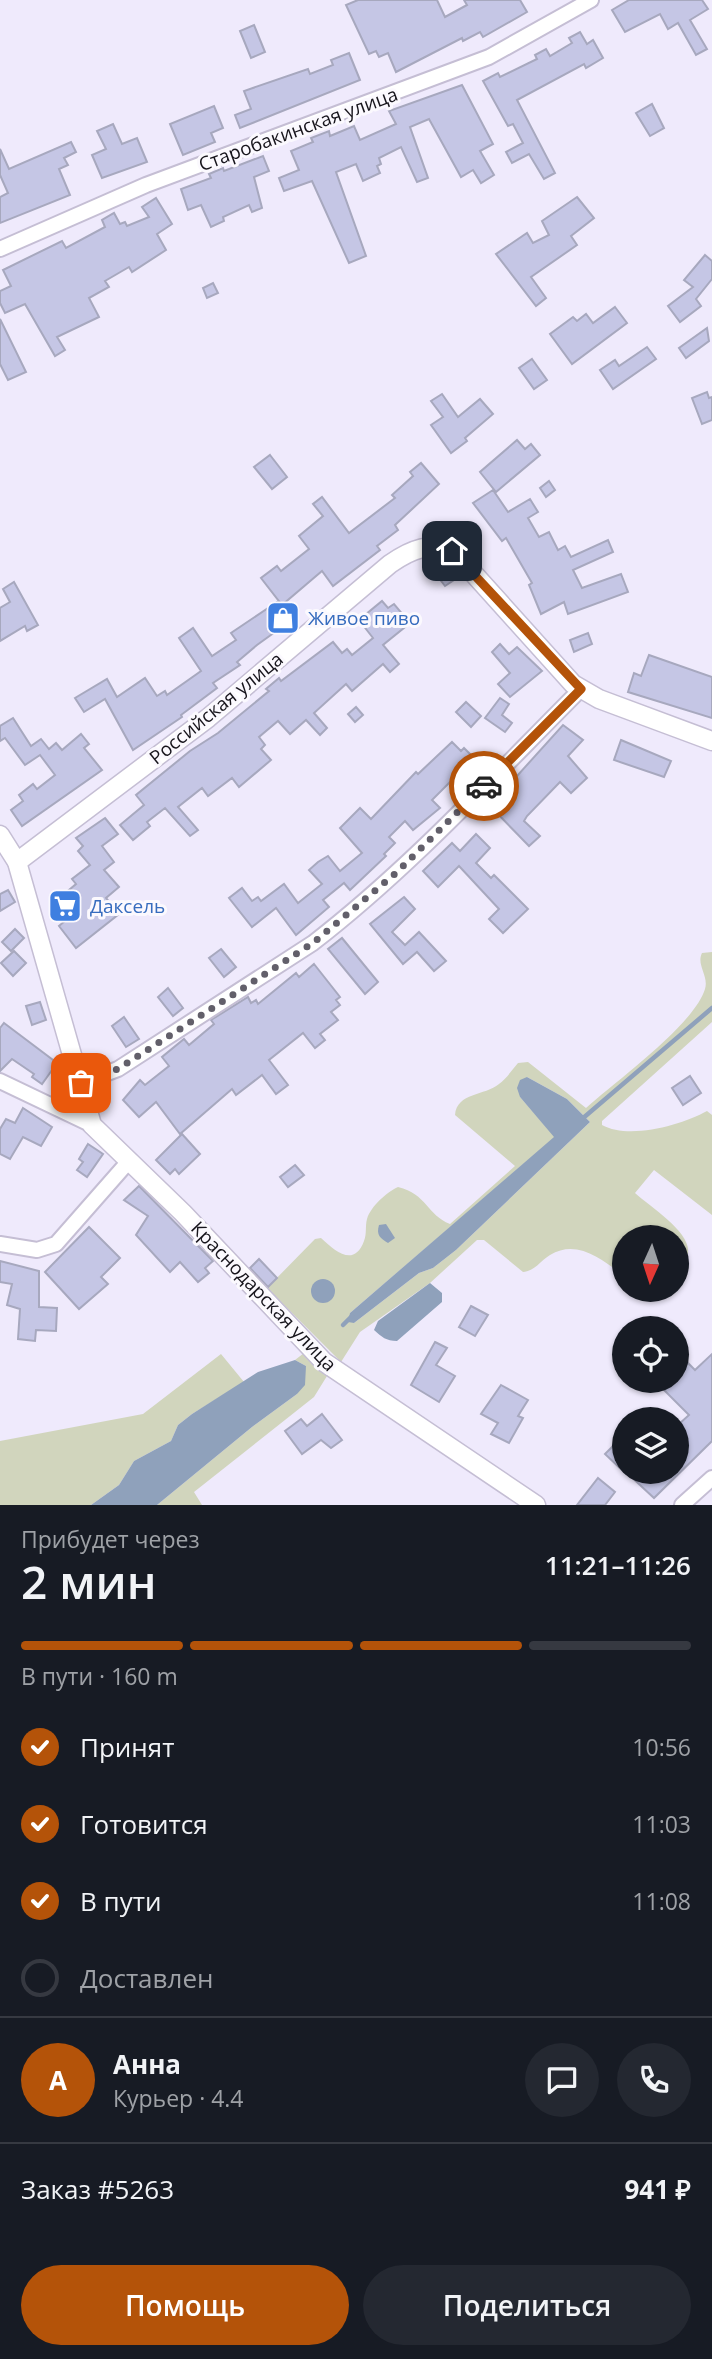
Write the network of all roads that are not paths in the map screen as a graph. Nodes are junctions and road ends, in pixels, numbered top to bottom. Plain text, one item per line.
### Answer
1 (591, 0) edge
2 (0, 249) edge
3 (581, 689) junction
4 (712, 741) edge
5 (0, 835) edge
6 (17, 862) junction
7 (0, 1080) edge
8 (81, 1083) junction
9 (92, 1125) junction
10 (129, 1161) junction
11 (0, 1244) edge
12 (712, 1478) edge
13 (536, 1505) edge
14 (682, 1505) edge

1 - 2 street, Старобакинская улица
3 - 4 street
3 - 6 street, Российская улица
3 - 8 street
5 - 6 street
6 - 8 street
7 - 9 street, Краснодарская улица
8 - 9 street
9 - 10 street, Краснодарская улица
10 - 11 street
10 - 13 street, Краснодарская улица
12 - 14 street

